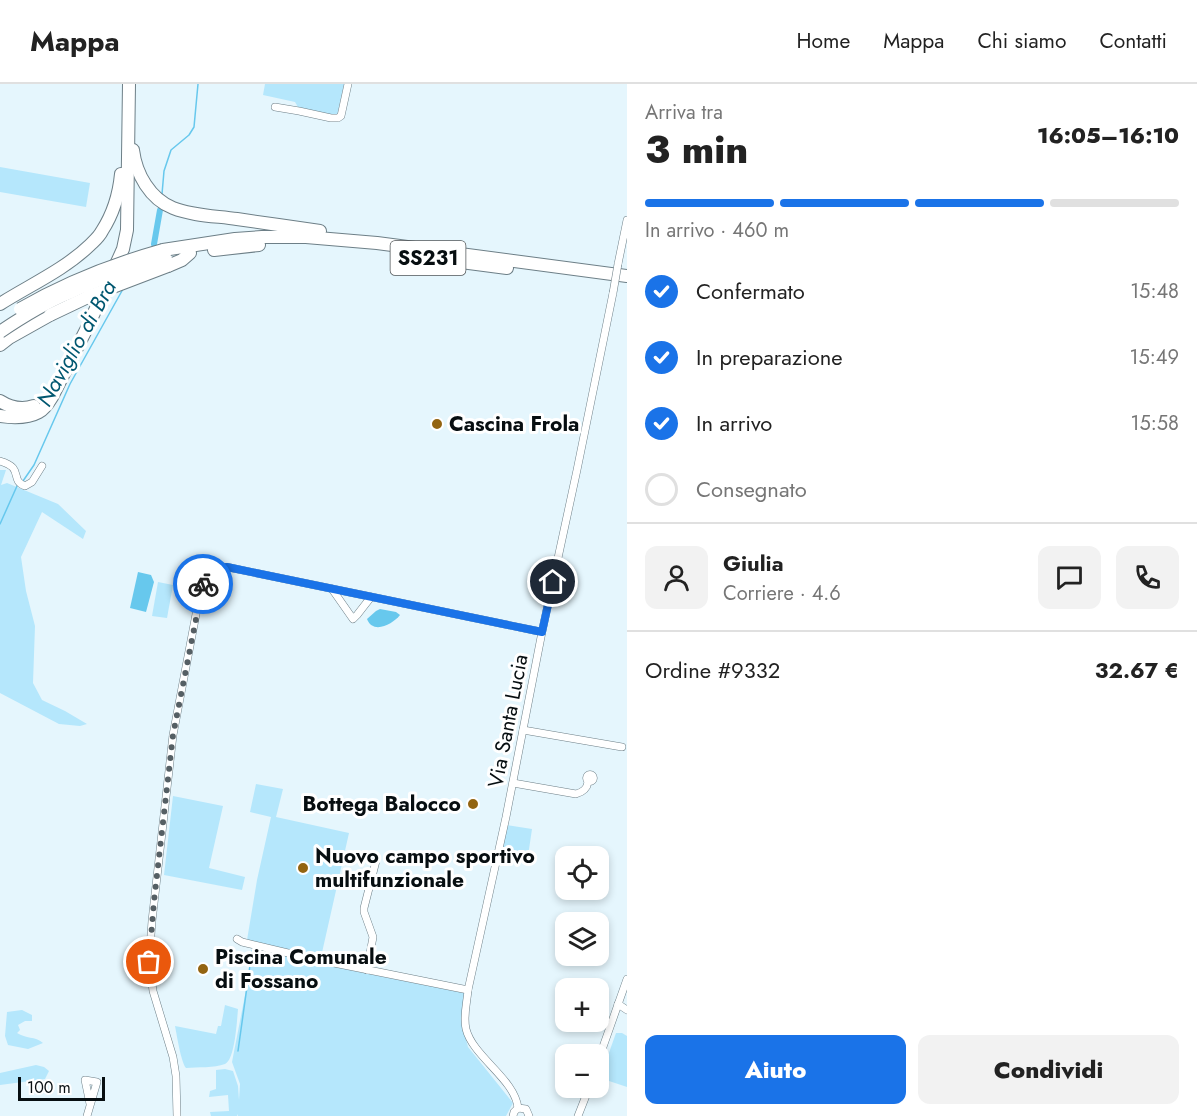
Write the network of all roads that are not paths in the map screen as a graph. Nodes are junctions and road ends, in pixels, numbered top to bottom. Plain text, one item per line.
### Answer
1 (122, 84) edge
2 (129, 84) edge
3 (348, 84) edge
4 (126, 104) junction
5 (274, 107) dead end
6 (627, 220) edge
7 (377, 243) junction
8 (165, 258) junction
9 (627, 276) edge
10 (627, 284) edge
11 (0, 304) edge
12 (0, 322) edge
13 (0, 332) edge
14 (0, 345) edge
15 (62, 377) junction
16 (0, 402) edge
17 (0, 416) edge
18 (0, 462) edge
19 (42, 466) dead end
20 (332, 589) junction
21 (371, 597) junction
22 (542, 632) junction
23 (523, 730) junction
24 (622, 747) dead end
25 (588, 782) dead end
26 (513, 783) junction
27 (376, 861) dead end
28 (237, 939) dead end
29 (367, 970) junction
30 (627, 979) edge
31 (468, 990) junction
32 (618, 1004) junction
33 (627, 1010) edge
34 (604, 1044) edge
35 (585, 1098) edge
36 (90, 1104) dead end
37 (518, 1108) junction
38 (87, 1116) edge
39 (177, 1116) edge
40 (513, 1116) edge
41 (529, 1116) edge
42 (578, 1116) edge

1 - 4 highway
2 - 4 highway
3 - 5 street
4 - 7 highway
4 - 11 highway
4 - 15 highway
6 - 22 street, Via Santa Lucia, bridge
7 - 8 highway, SS231
7 - 9 highway, SS231
8 - 10 highway, SS231
8 - 12 highway, SS231, bridge
8 - 13 highway, SS231, bridge
8 - 14 highway, bridge
15 - 16 highway
15 - 17 highway
18 - 19 street
20 - 21 street
20 - 21 street
20 - 39 street
21 - 22 street
22 - 23 street, Via Santa Lucia
23 - 24 street
23 - 26 street, Via Santa Lucia
25 - 26 street
26 - 31 street, Via Santa Lucia
27 - 29 street
28 - 29 street
29 - 31 street
30 - 32 street
31 - 37 street, Via Santa Lucia
32 - 33 street
32 - 34 street
35 - 42 street
36 - 38 street
37 - 40 street
37 - 41 street

